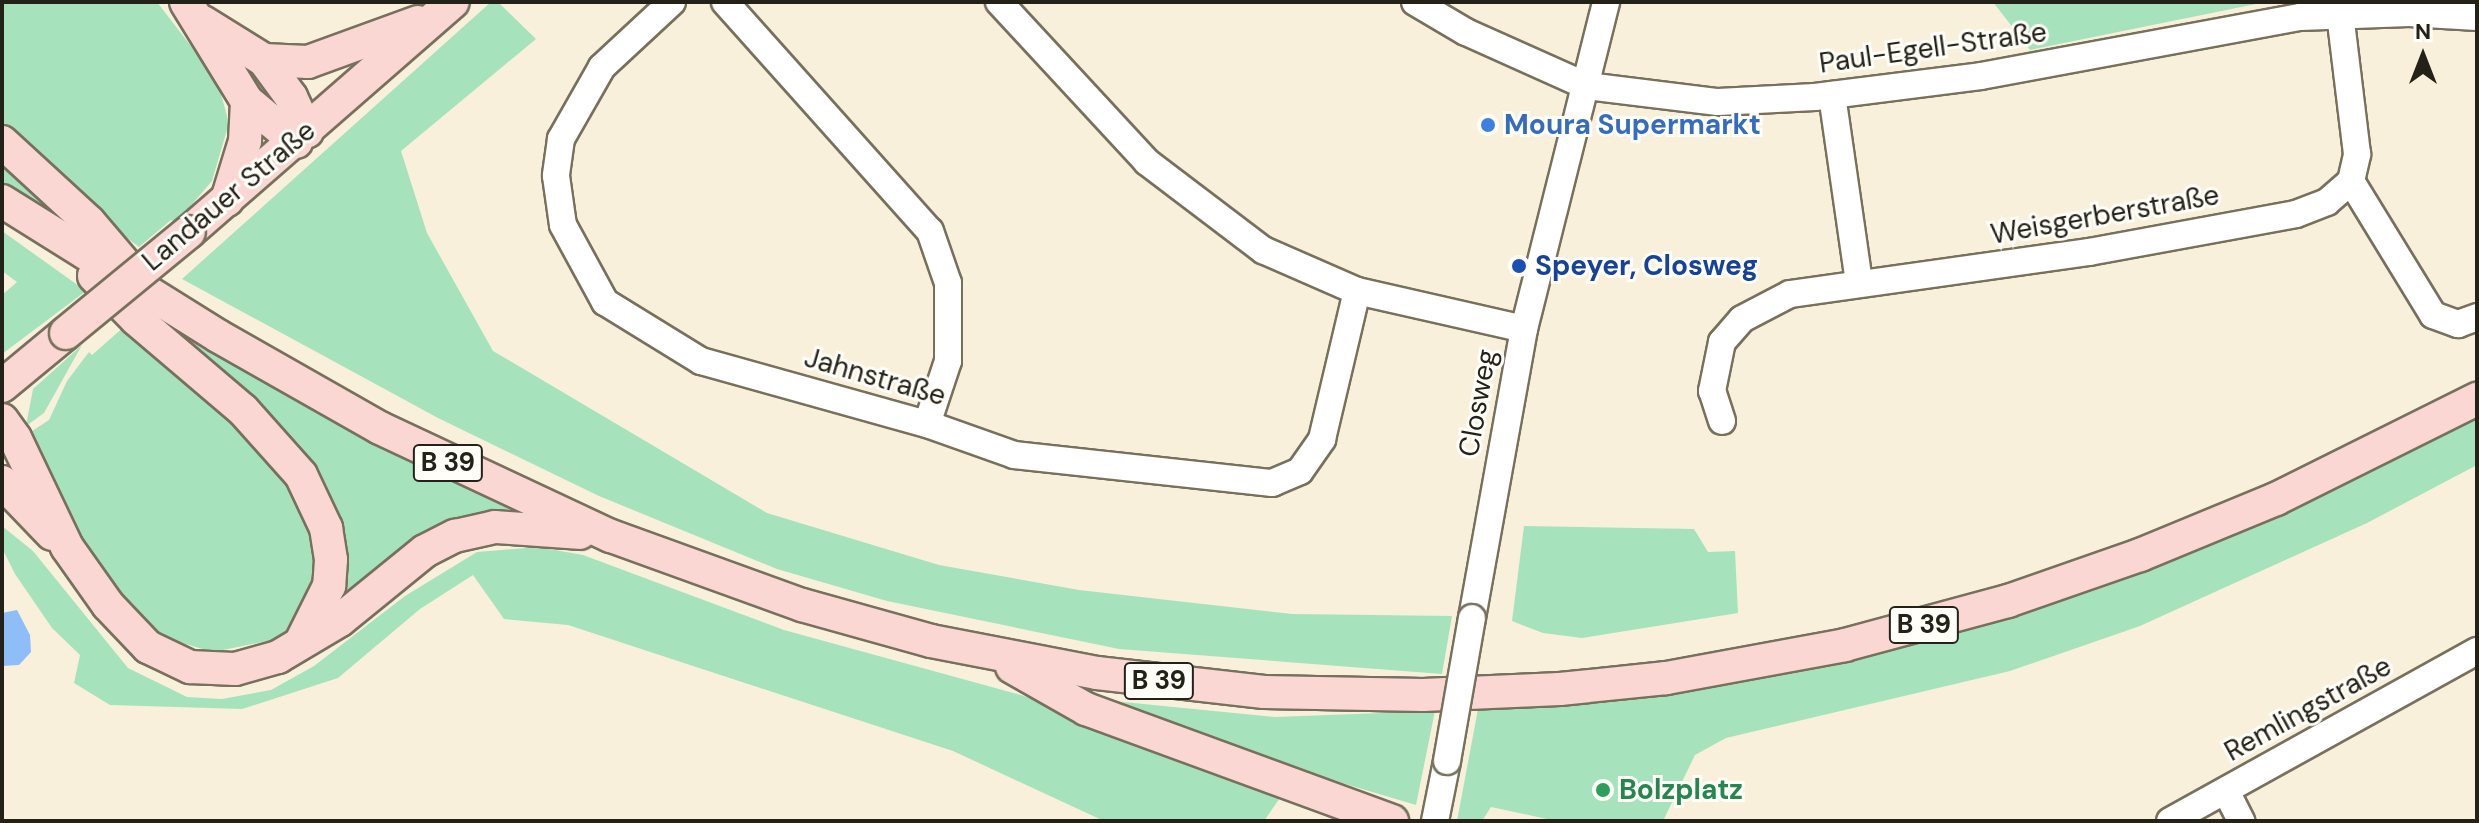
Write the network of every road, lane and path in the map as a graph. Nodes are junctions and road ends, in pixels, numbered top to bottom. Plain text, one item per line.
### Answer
1 (672, 2) edge
2 (725, 2) edge
3 (999, 2) edge
4 (1415, 2) edge
5 (1606, 2) edge
6 (448, 6) edge
7 (195, 12) edge
8 (2340, 14) junction
9 (2477, 17) edge
10 (264, 60) junction
11 (1587, 86) junction
12 (1832, 95) junction
13 (247, 101) junction
14 (301, 137) junction
15 (2, 142) edge
16 (2351, 181) junction
17 (2, 201) edge
18 (226, 203) junction
19 (53, 234) junction
20 (1859, 282) junction
21 (1357, 291) junction
22 (151, 293) junction
23 (2477, 317) edge
24 (1524, 329) junction
25 (2, 386) edge
26 (2477, 399) edge
27 (2, 420) edge
28 (1722, 421) dead end
29 (927, 424) junction
30 (3, 483) edge
31 (611, 536) junction
32 (67, 547) junction
33 (301, 642) junction
34 (2477, 651) edge
35 (989, 653) junction
36 (2226, 791) junction
37 (1392, 821) edge
38 (1435, 821) edge
39 (2170, 821) edge
40 (2241, 821) edge

1 - 29 street, Jahnstraße
2 - 29 street
3 - 21 street
4 - 11 street, Paul-Egell-Straße
5 - 11 street, Closweg
6 - 10 main road
6 - 14 main road, Landauer Straße
7 - 10 main road
7 - 13 main road
8 - 9 street, Paul-Egell-Straße
8 - 12 street, Paul-Egell-Straße
8 - 16 street
10 - 14 main road
11 - 12 street, Paul-Egell-Straße
11 - 24 street, Closweg
12 - 20 street
13 - 14 main road
13 - 18 main road
14 - 18 main road, Landauer Straße
15 - 22 main road
16 - 20 street, Weisgerberstraße
16 - 23 street
17 - 19 main road, B 39
18 - 25 main road, Landauer Straße, bridge
19 - 22 main road, B 39
19 - 33 main road
20 - 28 street, Weisgerberstraße
21 - 24 street
21 - 29 street, Jahnstraße
22 - 31 main road, B 39
24 - 38 street, Closweg, bridge
26 - 35 main road, B 39
27 - 32 main road
30 - 32 main road
31 - 33 main road
31 - 35 main road, B 39
32 - 33 main road
34 - 36 street, Remlingstraße
35 - 37 main road
36 - 39 street, Remlingstraße
36 - 40 street

